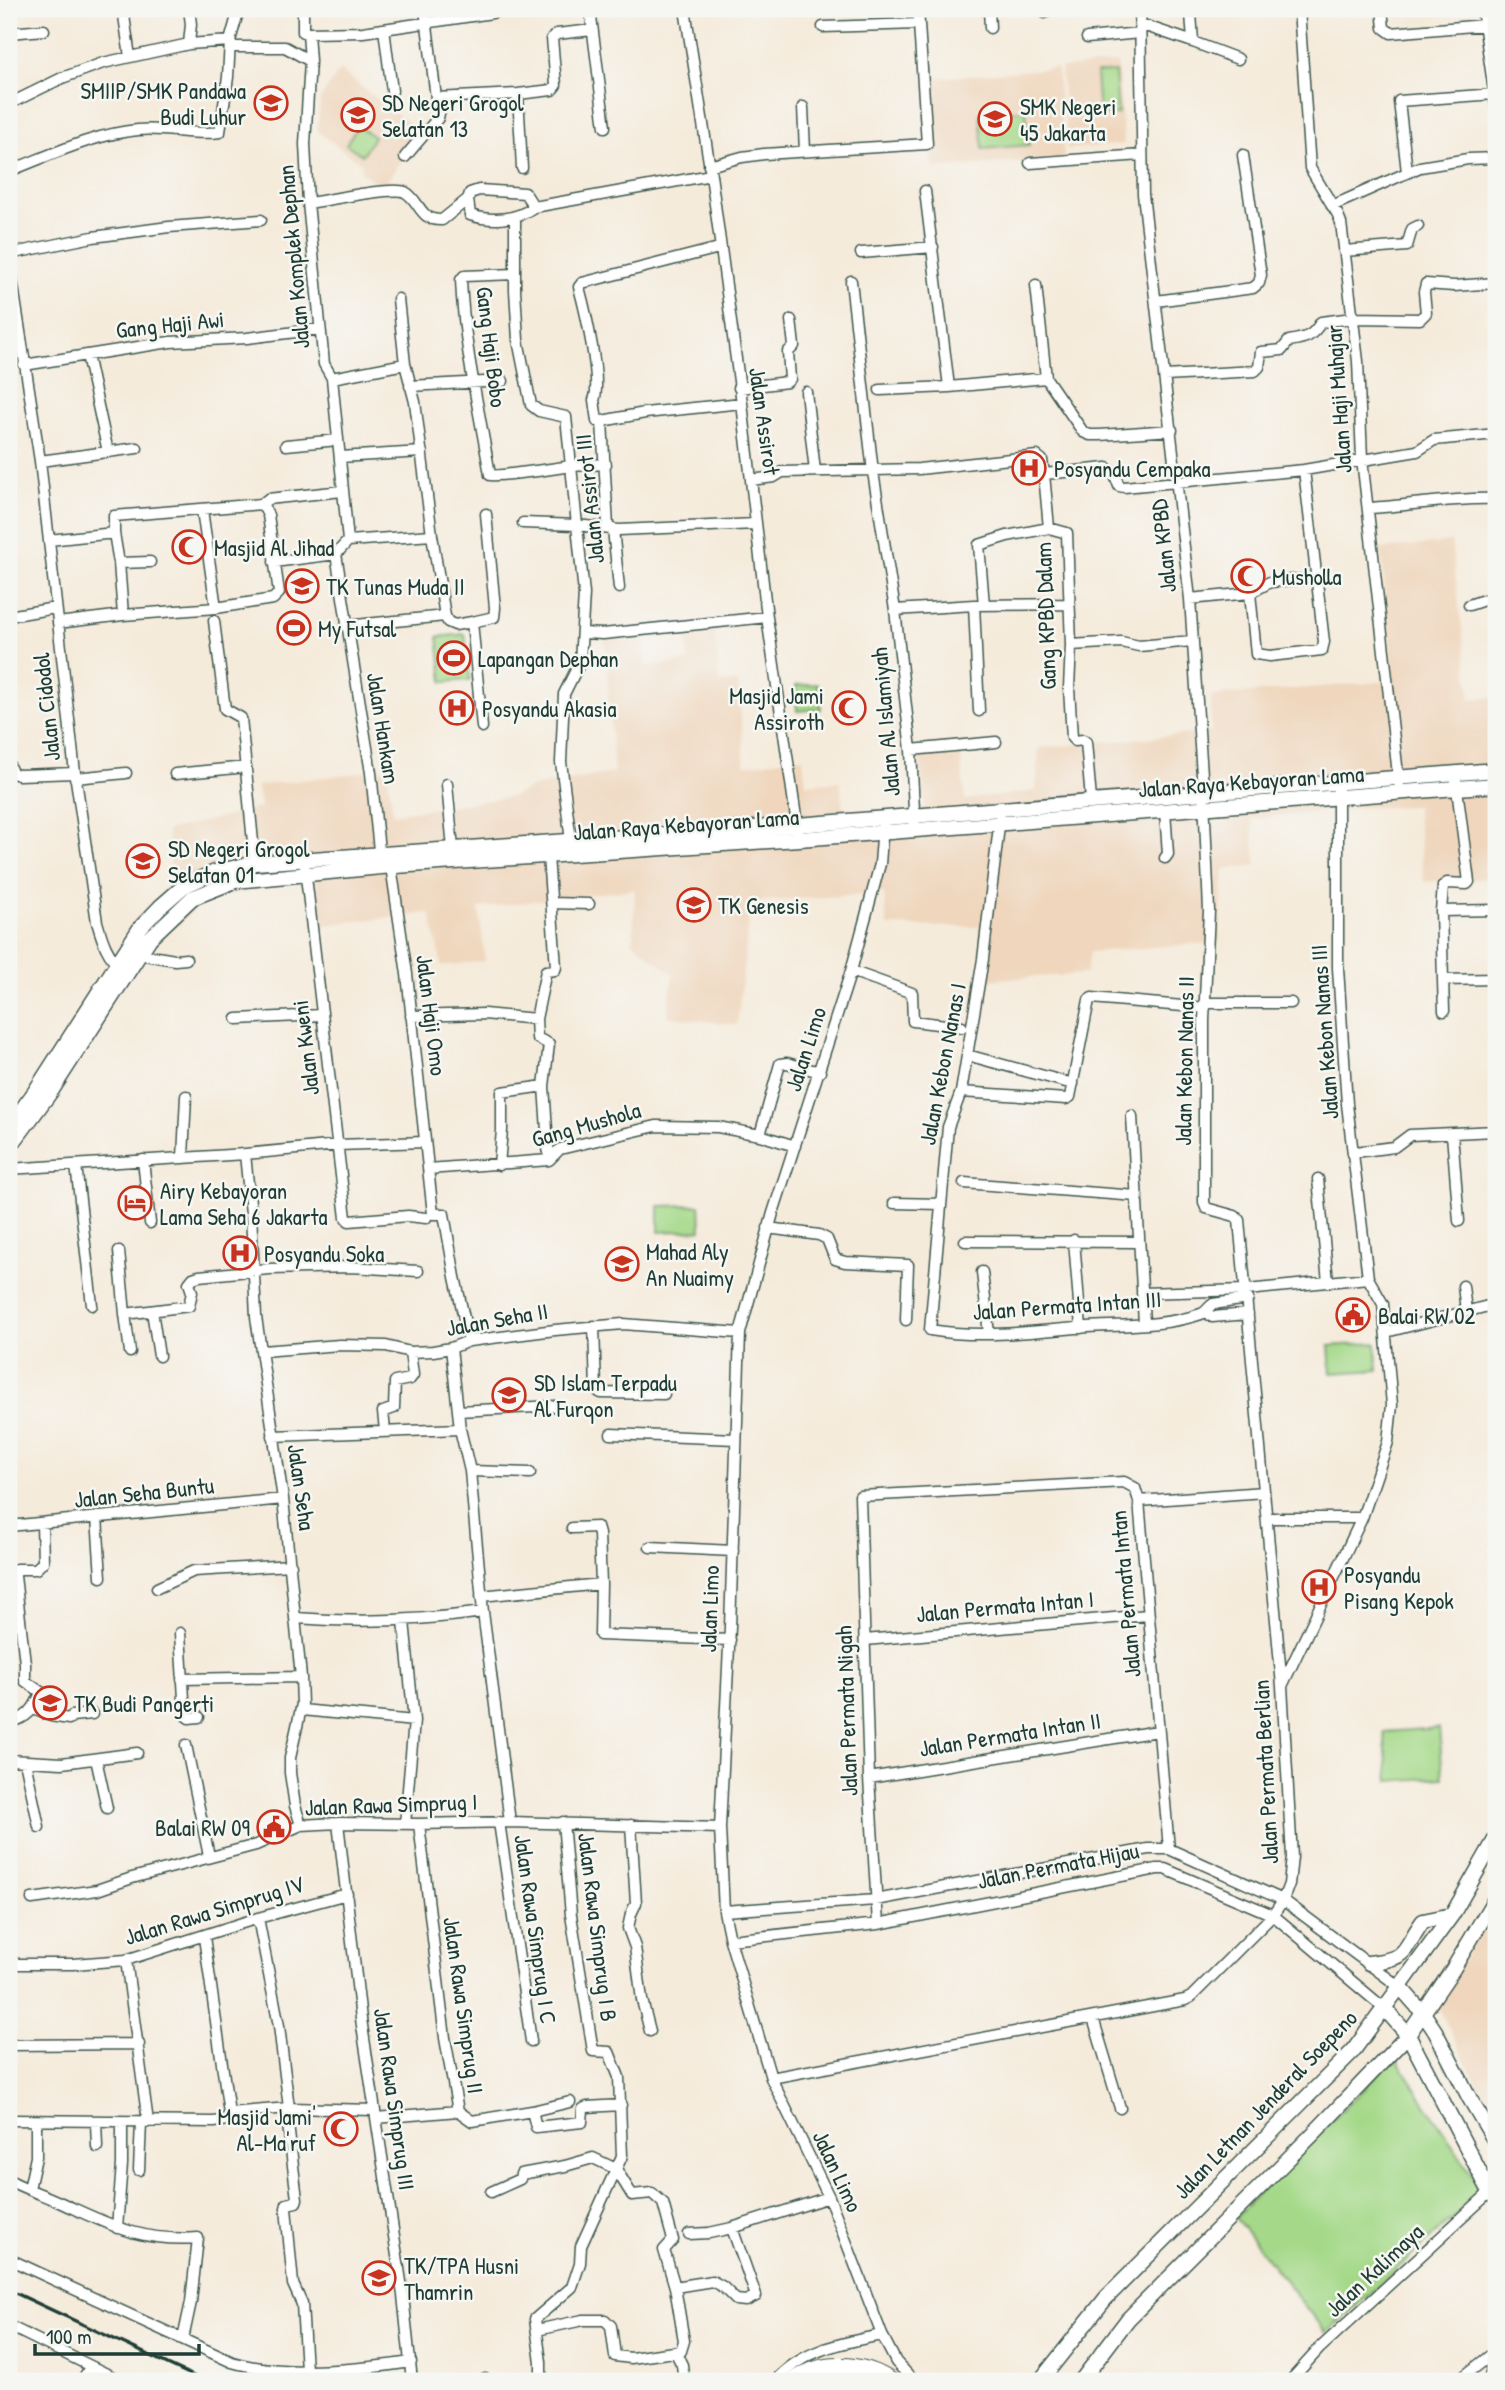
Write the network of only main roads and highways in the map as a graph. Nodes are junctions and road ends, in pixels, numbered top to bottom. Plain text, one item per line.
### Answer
1 (1496, 770) edge
2 (1496, 785) edge
3 (1234, 790) junction
4 (1235, 806) junction
5 (915, 822) junction
6 (597, 846) junction
7 (384, 862) junction
8 (305, 866) junction
9 (122, 968) junction
10 (9, 1127) edge
11 (9, 1148) edge
12 (1495, 1845) edge
13 (1496, 1896) edge
14 (1452, 1915) junction
15 (1369, 1964) road end
16 (1401, 1988) junction
17 (1385, 2009) junction
18 (1423, 2013) junction
19 (1408, 2035) junction
20 (1496, 2143) edge
21 (1493, 2195) edge
22 (793, 2381) edge
23 (891, 2381) edge
24 (1041, 2381) edge
25 (1081, 2381) edge

1 - 3 main road, Jalan Raya Kebayoran Lama
2 - 4 main road, Jalan Raya Kebayoran Lama
3 - 4 main road
3 - 5 main road, Jalan Raya Kebayoran Lama
4 - 5 main road, Jalan Raya Kebayoran Lama
5 - 6 main road, Jalan Raya Kebayoran Lama
6 - 7 main road, Jalan Raya Kebayoran Lama
6 - 7 main road, Jalan Raya Kebayoran Lama
7 - 8 main road, Jalan Raya Kebayoran Lama
8 - 9 main road, Jalan Raya Kebayoran Lama
8 - 9 main road, Jalan Raya Kebayoran Lama
9 - 10 main road, Jalan Raya Kebayoran Lama
9 - 11 main road, Jalan Raya Kebayoran Lama
12 - 14 main road, Jalan Letnan Jenderal Soepeno
13 - 18 main road
14 - 15 main road
14 - 16 main road, Jalan Letnan Jenderal Soepeno
16 - 17 main road, Jalan Letnan Jenderal Soepeno
16 - 18 main road, Jalan Permata Hijau
17 - 19 main road, Jalan Permata Hijau
17 - 24 main road, Jalan Letnan Jenderal Soepeno
18 - 19 main road
18 - 20 main road, Jalan Permata Hijau
19 - 21 main road, Jalan Permata Hijau
19 - 25 main road
22 - 23 highway

